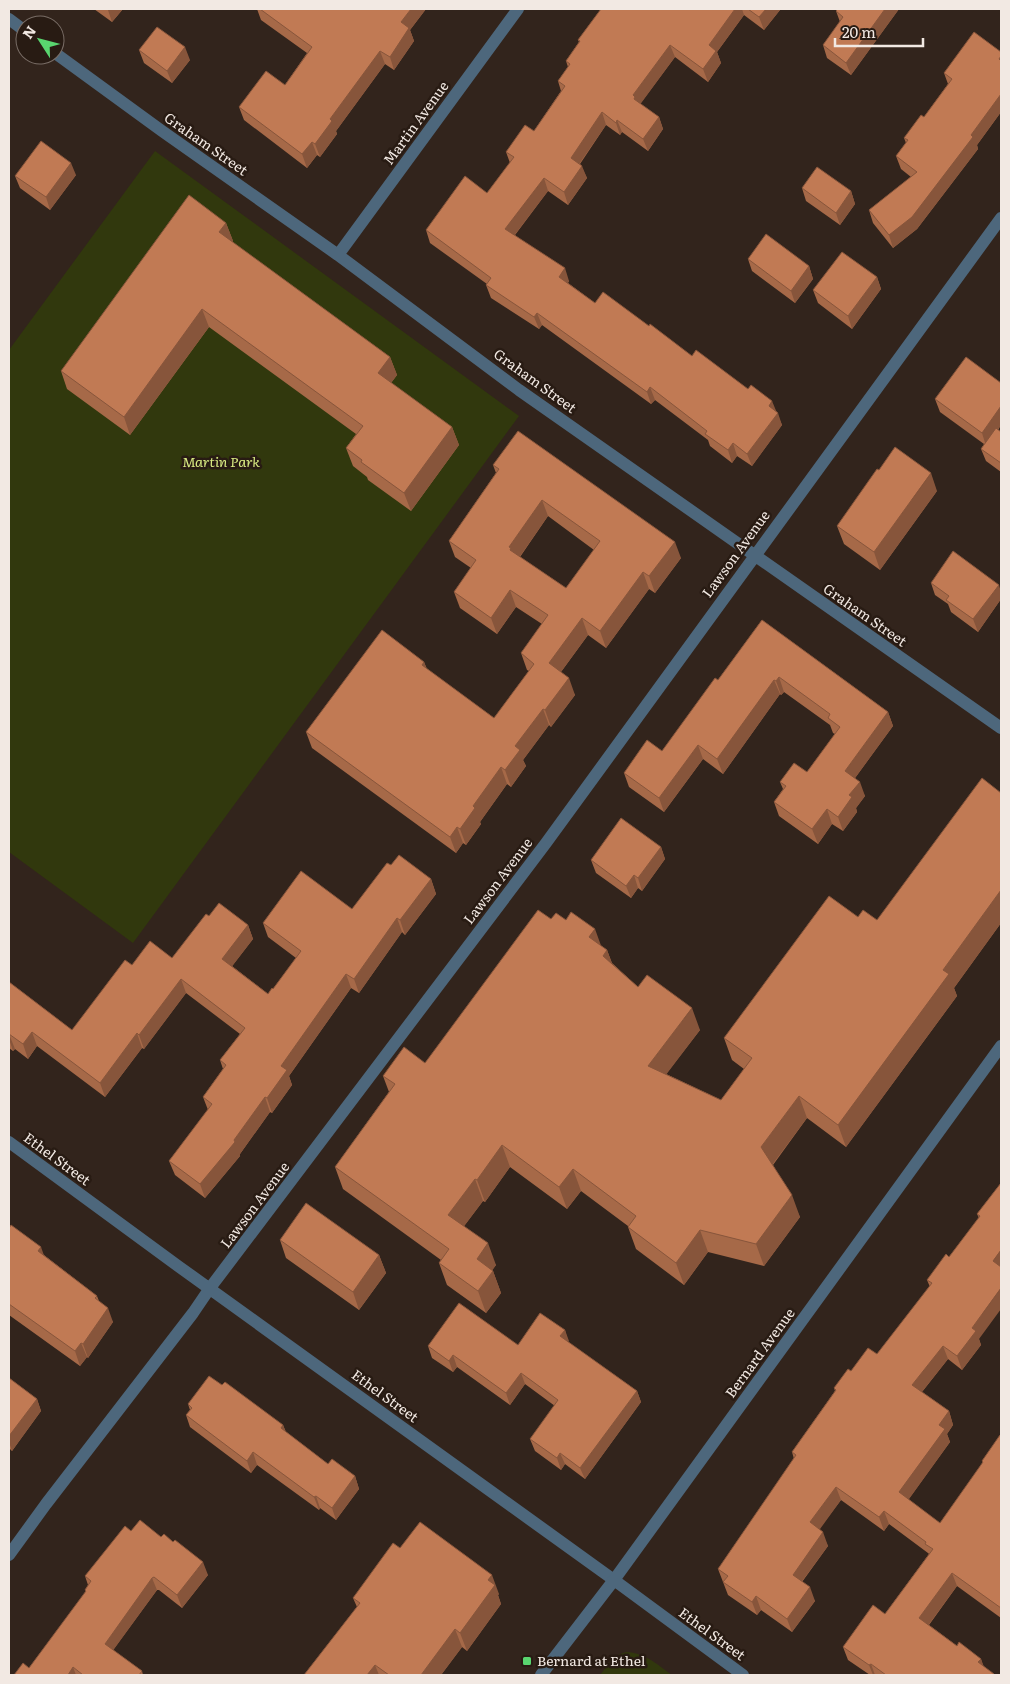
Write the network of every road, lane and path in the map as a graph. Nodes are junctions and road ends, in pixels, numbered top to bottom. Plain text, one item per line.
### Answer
1 (518, 9) edge
2 (65, 60) edge
3 (1001, 218) edge
4 (338, 255) junction
5 (754, 555) junction
6 (1001, 728) edge
7 (1001, 1046) edge
8 (9, 1142) edge
9 (210, 1288) junction
10 (9, 1555) edge
11 (614, 1580) junction
12 (541, 1675) edge
13 (743, 1675) edge

1 - 4 street, Martin Avenue
2 - 4 street, Graham Street
3 - 5 street, Lawson Avenue
4 - 5 street, Graham Street
5 - 6 street, Graham Street
5 - 9 street, Lawson Avenue
7 - 11 street, Bernard Avenue
8 - 9 street, Ethel Street
9 - 10 street, Lawson Avenue
9 - 11 street, Ethel Street
11 - 12 street, Bernard Avenue
11 - 13 street, Ethel Street

